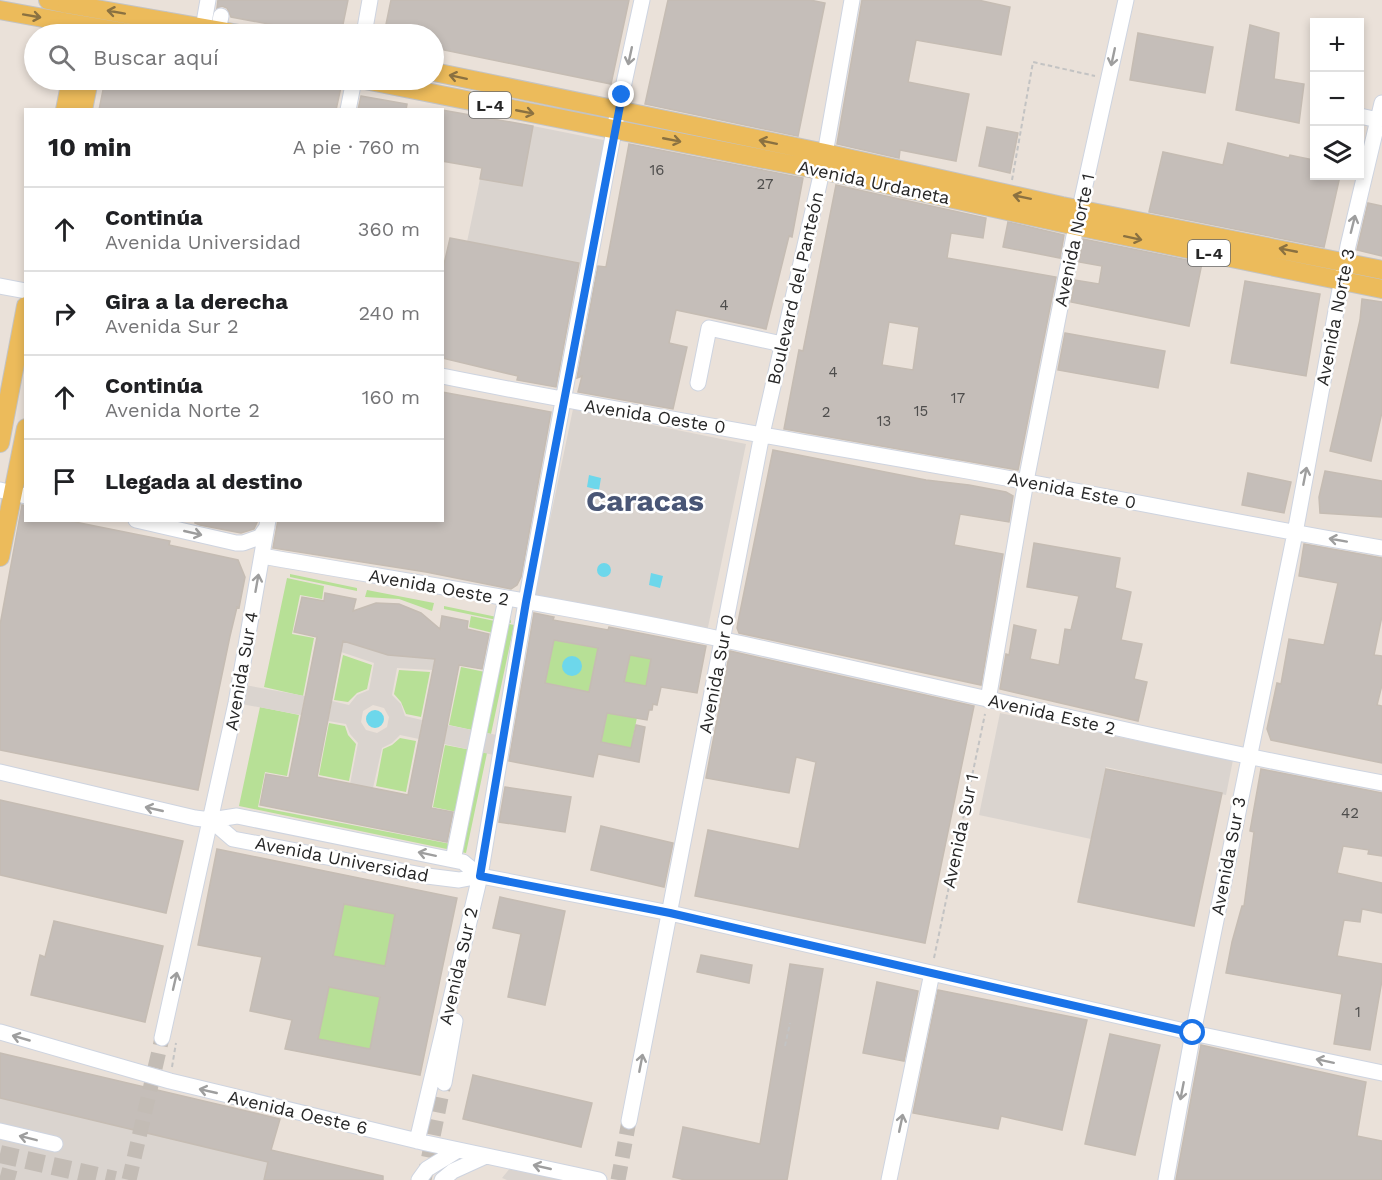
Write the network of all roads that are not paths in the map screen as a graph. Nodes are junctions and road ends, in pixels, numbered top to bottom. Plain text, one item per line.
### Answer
1 (48, 0) edge
2 (208, 0) edge
3 (370, 0) edge
4 (642, 0) edge
5 (852, 0) edge
6 (1126, 0) edge
7 (0, 10) edge
8 (77, 24) edge
9 (202, 24) edge
10 (214, 24) edge
11 (366, 24) edge
12 (444, 75) edge
13 (68, 90) edge
14 (87, 90) edge
15 (352, 90) edge
16 (428, 90) edge
17 (1382, 103) edge
18 (65, 108) edge
19 (83, 108) edge
20 (348, 108) edge
21 (1364, 119) edge
22 (616, 120) junction
23 (1377, 126) junction
24 (1364, 129) edge
25 (824, 162) junction
26 (1078, 218) junction
27 (1345, 262) junction
28 (1382, 270) edge
29 (1341, 281) junction
30 (0, 286) edge
31 (1382, 289) edge
32 (24, 291) edge
33 (24, 317) edge
34 (782, 344) junction
35 (444, 376) edge
36 (698, 383) dead end
37 (568, 405) junction
38 (762, 434) junction
39 (24, 438) edge
40 (0, 443) edge
41 (1026, 481) junction
42 (13, 493) edge
43 (145, 522) edge
44 (268, 522) edge
45 (1294, 533) junction
46 (1382, 548) edge
47 (262, 556) junction
48 (0, 557) edge
49 (506, 599) junction
50 (526, 602) junction
51 (723, 640) junction
52 (988, 700) junction
53 (1248, 758) junction
54 (0, 772) edge
55 (1382, 783) edge
56 (211, 820) junction
57 (453, 860) junction
58 (480, 876) junction
59 (670, 913) junction
60 (932, 973) junction
61 (0, 1032) edge
62 (1193, 1033) junction
63 (162, 1038) tunnel mouth
64 (1382, 1073) edge
65 (444, 1083) tunnel mouth
66 (629, 1120) tunnel mouth
67 (0, 1131) edge
68 (417, 1141) junction
69 (55, 1144) dead end
70 (458, 1150) junction
71 (486, 1156) junction
72 (418, 1180) edge
73 (442, 1180) edge
74 (599, 1180) edge
75 (889, 1180) edge
76 (1166, 1180) edge

9 -> 1 main road, bridge
2 - 10 street
3 - 11 street
4 -> 22 street, Avenida Sur 2
5 - 25 street, Boulevard del Panteón
6 -> 26 street, Avenida Norte 1
7 -> 8 main road, bridge
22 -> 12 main road, Avenida Urdaneta / L-4
13 - 18 main road
14 - 19 main road
15 - 20 street
16 -> 22 main road, Avenida Urdaneta / L-4
17 - 23 street, Avenida Norte 3
21 - 23 street
22 - 25 main road, Avenida Urdaneta / L-4
22 - 37 street, Avenida Sur 2
23 - 24 street
27 -> 23 street, Avenida Norte 3
25 - 26 main road, Avenida Urdaneta / L-4
26 -> 25 main road, Avenida Urdaneta / L-4
25 - 34 street, Boulevard del Panteón
27 -> 26 main road, Avenida Urdaneta / L-4
26 -> 29 main road, Avenida Urdaneta / L-4
26 - 41 street, Avenida Norte 1
27 - 28 main road, Avenida Urdaneta / L-4
27 - 29 street, Avenida Norte 3
29 - 31 main road, Avenida Urdaneta / L-4
45 -> 29 street, Avenida Norte 3
30 - 32 street
33 - 40 main road
34 - 36 street
34 - 38 street, Boulevard del Panteón
35 - 37 street, Avenida Oeste 0
37 - 38 street, Avenida Oeste 0
37 - 50 street, Avenida Sur 2
38 - 41 street, Avenida Este 0
38 - 51 street, Avenida Sur 0
39 - 42 main road
41 - 45 street, Avenida Este 0
41 - 52 street
42 - 48 main road
43 -> 44 street
44 - 47 street, Avenida Sur 4
46 -> 45 street, Avenida Este 0
45 - 53 street, Avenida Sur 3
47 - 49 street, Avenida Oeste 2
56 -> 47 street, Avenida Sur 4
49 - 50 street, Avenida Oeste 2
49 - 57 street
50 - 51 street, Avenida Oeste 2
50 - 58 street, Avenida Sur 2
51 - 52 street, Avenida Este 2
51 - 59 street, Avenida Sur 0
52 - 53 street, Avenida Este 2
53 - 55 street, Avenida Este 2
53 - 62 street, Avenida Sur 3
56 -> 54 street, Avenida Universidad
57 -> 56 street, Avenida Universidad
56 - 58 street, Avenida Universidad
63 -> 56 street, Avenida Sur 4
57 - 58 street, Avenida Universidad
58 - 59 street, Avenida Universidad
58 - 65 street
58 - 68 street, Avenida Sur 2
59 - 60 street, Avenida Universidad
66 -> 59 street, Avenida Sur 0
60 - 62 street, Avenida Universidad
75 -> 60 street
68 -> 61 street, Avenida Oeste 6
64 -> 62 street, Avenida Universidad
62 -> 76 street, Avenida Sur 3
69 -> 67 street
68 - 70 street, Avenida Oeste 6
70 - 71 street, Avenida Oeste 6
70 - 72 street
71 - 73 street
74 -> 71 street, Avenida Oeste 6

